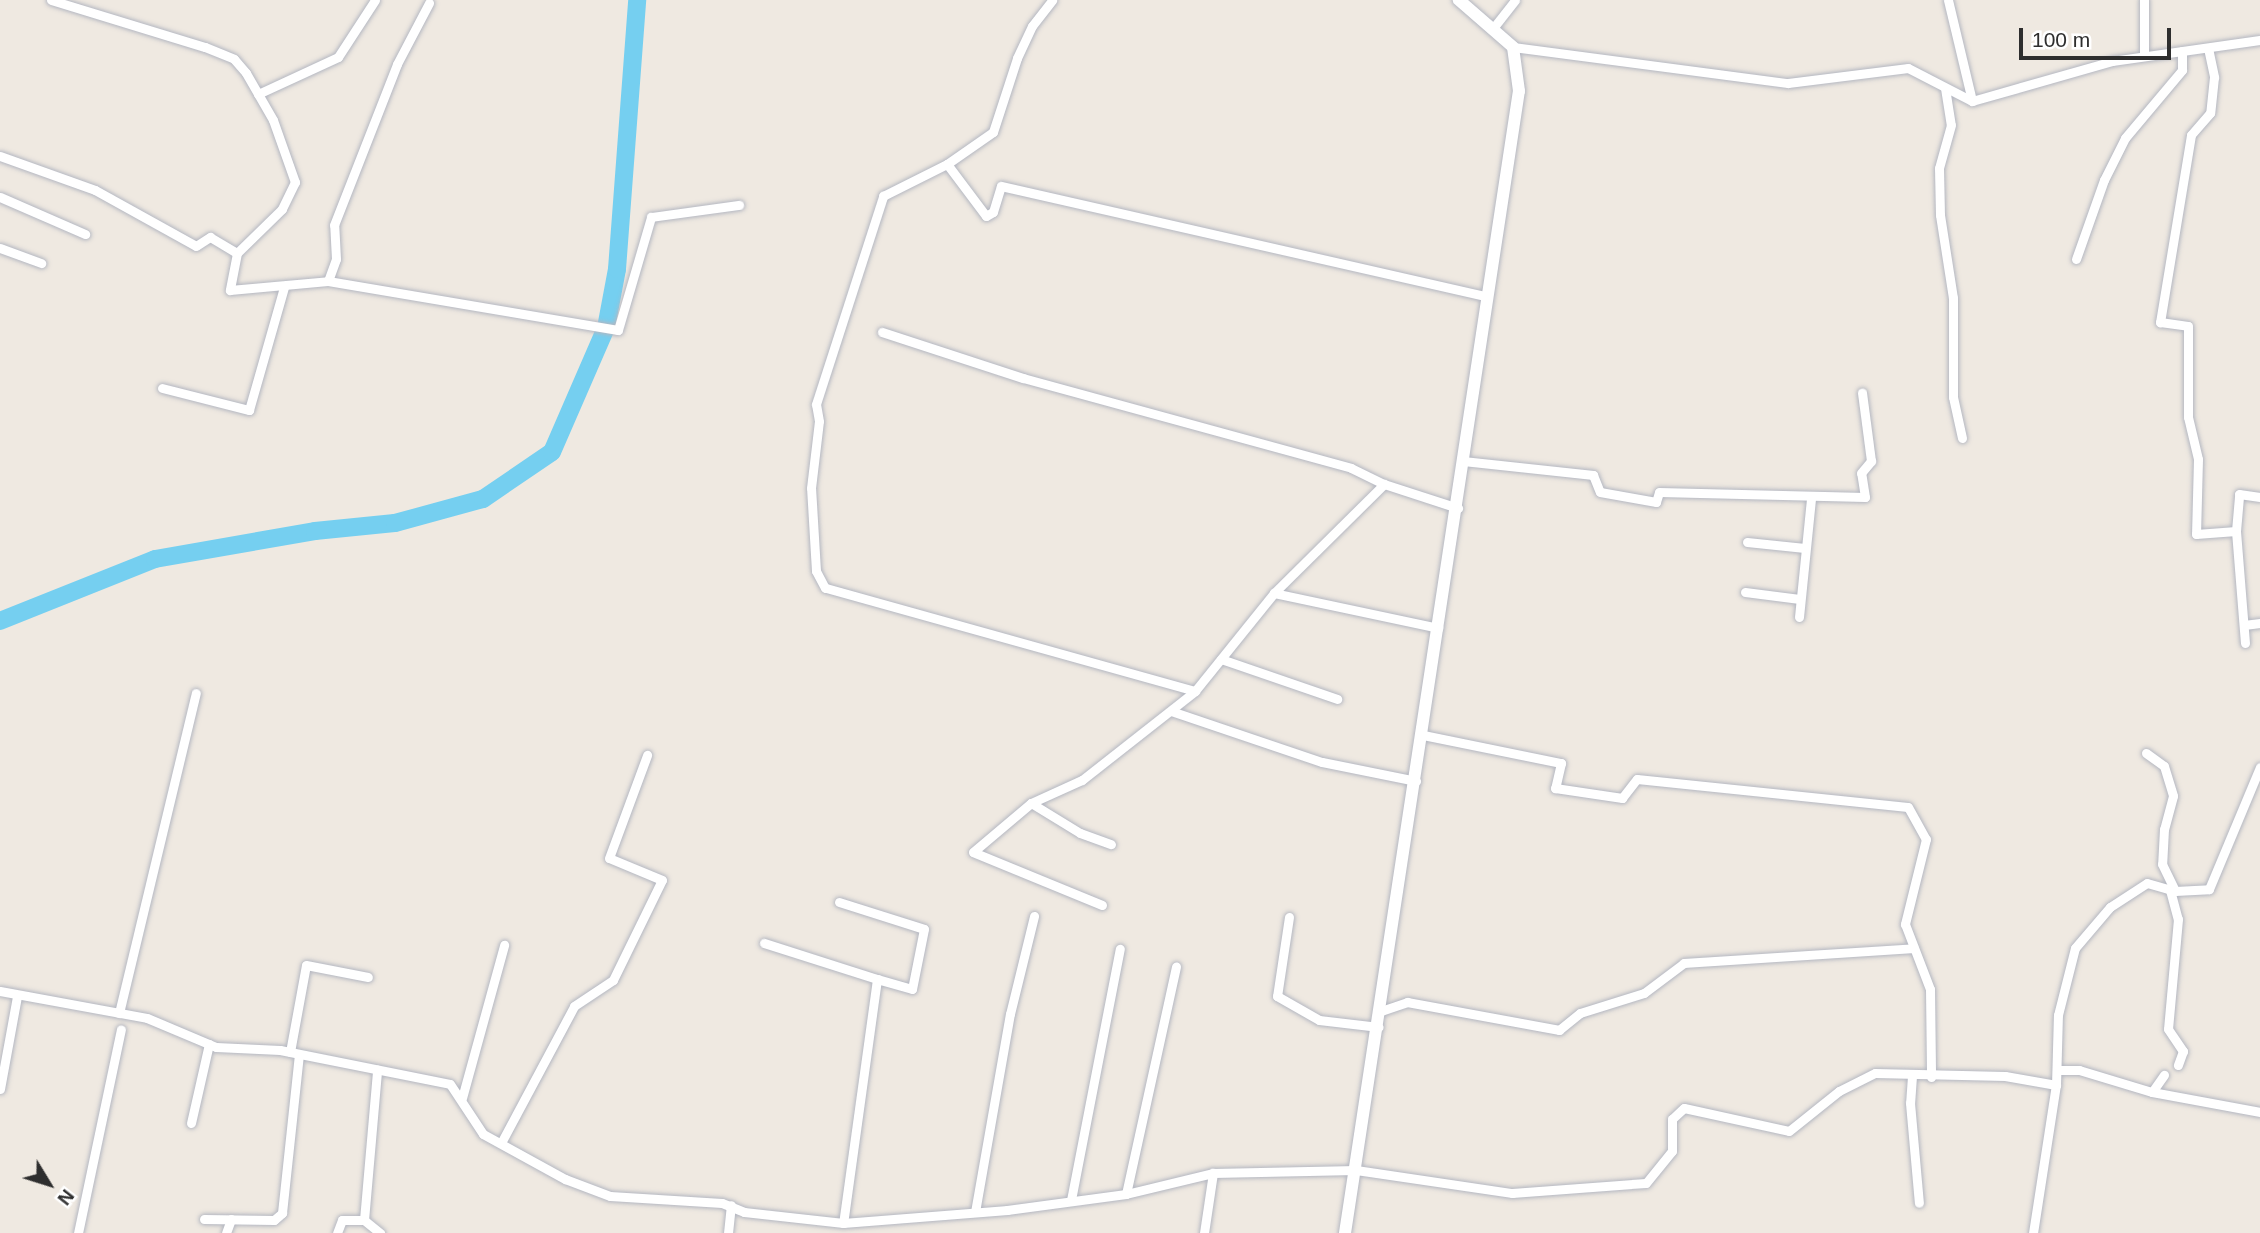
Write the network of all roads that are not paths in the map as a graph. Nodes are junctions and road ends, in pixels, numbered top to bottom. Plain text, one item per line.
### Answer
1 (51, 0) edge
2 (375, 0) edge
3 (1052, 0) edge
4 (1459, 0) edge
5 (1515, 0) edge
6 (1948, 0) edge
7 (2144, 0) edge
8 (429, 3) dead end
9 (1494, 27) junction
10 (2260, 40) edge
11 (1513, 47) junction
12 (2208, 48) junction
13 (2182, 51) junction
14 (2144, 57) junction
15 (1945, 88) junction
16 (258, 93) junction
17 (1972, 101) junction
18 (0, 156) edge
19 (947, 164) junction
20 (0, 197) edge
21 (739, 205) dead end
22 (85, 234) dead end
23 (0, 248) edge
24 (237, 253) junction
25 (2076, 259) dead end
26 (41, 263) dead end
27 (328, 281) junction
28 (284, 287) junction
29 (1488, 297) junction
30 (882, 332) dead end
31 (162, 388) dead end
32 (1862, 393) dead end
33 (1962, 438) dead end
34 (1464, 461) junction
35 (1384, 484) junction
36 (2260, 497) edge
37 (1811, 499) junction
38 (1458, 508) junction
39 (2236, 531) junction
40 (1747, 542) dead end
41 (1805, 548) junction
42 (1745, 592) dead end
43 (1274, 593) junction
44 (1800, 599) junction
45 (1799, 617) dead end
46 (2260, 623) edge
47 (2244, 625) junction
48 (1438, 628) junction
49 (2245, 643) dead end
50 (1221, 659) junction
51 (1195, 691) junction
52 (197, 692) dead end
53 (1337, 698) dead end
54 (1171, 710) junction
55 (1423, 734) junction
56 (2146, 752) dead end
57 (647, 755) dead end
58 (2260, 767) edge
59 (1416, 781) junction
60 (1031, 803) junction
61 (1111, 844) dead end
62 (2173, 891) junction
63 (839, 902) dead end
64 (1102, 905) dead end
65 (1034, 916) dead end
66 (1289, 917) dead end
67 (764, 943) dead end
68 (504, 945) dead end
69 (1914, 948) junction
70 (1120, 949) dead end
71 (1176, 966) dead end
72 (368, 976) dead end
73 (877, 979) junction
74 (0, 991) edge
75 (17, 996) junction
76 (1381, 1011) junction
77 (119, 1013) junction
78 (1379, 1027) junction
79 (121, 1029) dead end
80 (209, 1044) junction
81 (295, 1053) junction
82 (2178, 1065) dead end
83 (377, 1070) junction
84 (2058, 1070) junction
85 (2164, 1075) dead end
86 (1912, 1076) junction
87 (1931, 1077) junction
88 (2056, 1085) junction
89 (0, 1089) edge
90 (2152, 1092) junction
91 (462, 1098) junction
92 (2260, 1112) edge
93 (191, 1123) dead end
94 (500, 1143) junction
95 (1356, 1170) junction
96 (1213, 1173) junction
97 (1126, 1194) junction
98 (1071, 1200) junction
99 (1919, 1203) dead end
100 (731, 1205) junction
101 (975, 1212) junction
102 (204, 1219) dead end
103 (231, 1219) junction
104 (364, 1220) junction
105 (872, 1221) junction
106 (843, 1223) junction
107 (78, 1233) edge
108 (226, 1233) edge
109 (337, 1233) edge
110 (380, 1233) edge
111 (728, 1233) edge
112 (872, 1233) edge
113 (1204, 1233) edge
114 (1345, 1233) edge
115 (2033, 1233) edge

1 - 16 street
2 - 16 street
3 - 19 street
4 - 9 main road
5 - 9 street
6 - 17 street
7 - 14 street
8 - 27 street
9 - 11 main road
10 - 12 street
11 - 15 street
11 - 29 main road
12 - 13 street
12 - 39 street
13 - 14 street
13 - 25 street
14 - 17 street
15 - 17 street
15 - 33 street
16 - 24 street
18 - 24 street
19 - 29 street
19 - 51 street
20 - 22 street
21 - 27 street
23 - 26 street
24 - 28 street
27 - 28 street
28 - 31 street
29 - 34 main road
30 - 35 street
32 - 37 street
34 - 37 street
34 - 38 main road
35 - 38 street
35 - 43 street
36 - 39 street
37 - 41 street
38 - 48 main road
39 - 47 street
40 - 41 street
41 - 44 street
42 - 44 street
43 - 48 street
43 - 50 street
44 - 45 street
46 - 47 street
47 - 49 street
48 - 55 main road
50 - 51 street
50 - 53 street
51 - 54 street
52 - 77 street
54 - 59 street
54 - 60 street
55 - 59 main road
55 - 69 street
56 - 62 street
57 - 94 street
58 - 62 street
59 - 76 main road
60 - 61 street
60 - 64 street
62 - 82 street
62 - 84 street
63 - 73 street
65 - 101 street
66 - 78 street
67 - 73 street
68 - 91 street
69 - 76 street
69 - 87 street
70 - 98 street
71 - 97 street
72 - 81 street
73 - 106 street
74 - 75 street
75 - 77 street
75 - 89 street
76 - 78 main road
77 - 80 street
78 - 95 main road
79 - 107 street
80 - 81 street
80 - 93 street
81 - 83 street
81 - 103 street
83 - 91 street
83 - 104 street
84 - 88 street
84 - 90 street
85 - 90 street
86 - 87 street
86 - 95 street
86 - 99 street
87 - 88 street
88 - 115 street
90 - 92 street
91 - 94 street
94 - 100 street
95 - 96 street
95 - 114 main road
96 - 97 street
96 - 113 street
97 - 98 street
98 - 101 street
100 - 106 street
100 - 111 street
101 - 105 street
102 - 103 street
103 - 108 street
104 - 109 street
104 - 110 street
105 - 106 street
105 - 112 street

